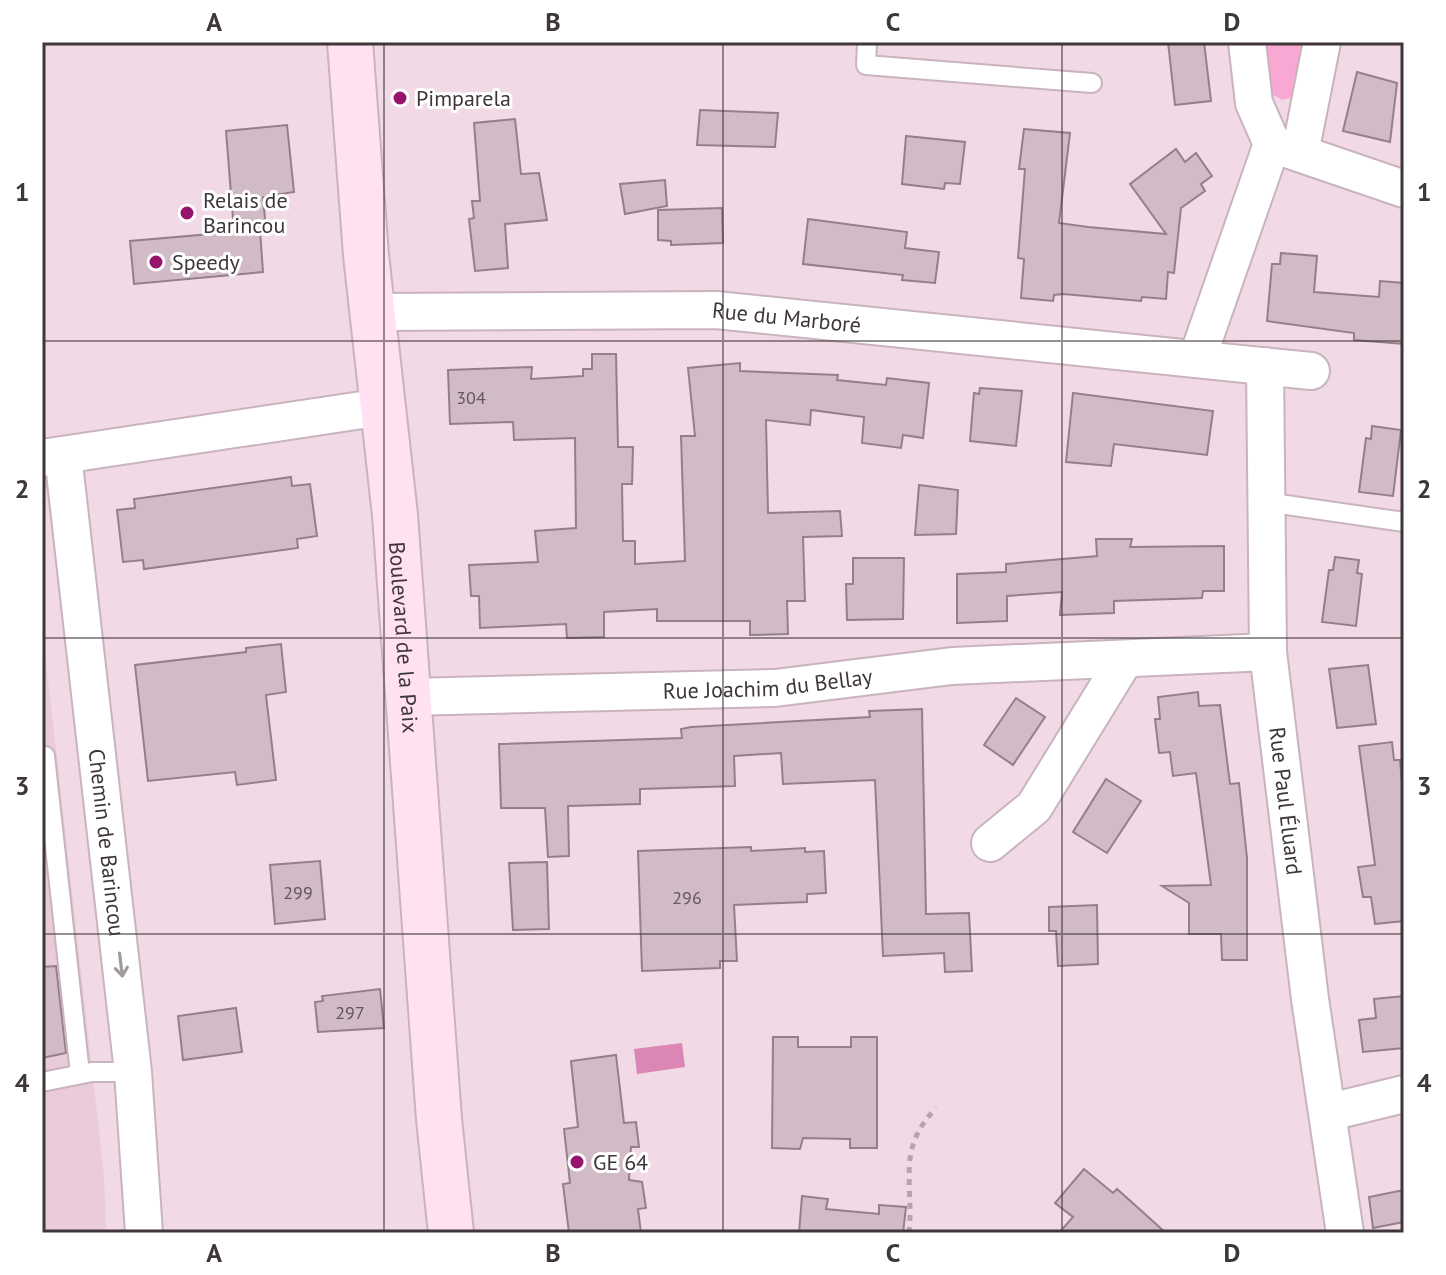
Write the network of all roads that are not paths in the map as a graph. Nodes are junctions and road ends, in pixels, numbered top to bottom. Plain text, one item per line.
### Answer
1 (350, 42) edge
2 (867, 42) edge
3 (1247, 42) edge
4 (1322, 42) edge
5 (1092, 83) dead end
6 (1286, 148) junction
7 (1404, 189) edge
8 (373, 312) junction
9 (1197, 359) junction
10 (1265, 366) junction
11 (1311, 371) dead end
12 (382, 407) junction
13 (52, 456) edge
14 (1266, 502) junction
15 (1404, 522) edge
16 (1268, 652) junction
17 (1125, 659) junction
18 (408, 697) junction
19 (45, 756) dead end
20 (990, 843) dead end
21 (133, 1072) junction
22 (80, 1074) junction
23 (42, 1082) edge
24 (1404, 1094) edge
25 (1330, 1112) junction
26 (144, 1233) edge
27 (451, 1233) edge
28 (1345, 1233) edge

1 - 8 main road, Boulevard de la Paix
2 - 5 lane
3 - 6 street
4 - 6 street
6 - 7 street
6 - 9 street
8 - 9 street, Rue du Marboré
8 - 12 main road, Boulevard de la Paix
9 - 10 street, Rue du Marboré
10 - 11 street, Rue du Marboré
10 - 14 street, Rue Paul Éluard
12 - 13 street
12 - 18 main road, Boulevard de la Paix
13 -> 21 street, Chemin de Barincou
14 - 15 lane
14 - 16 street, Rue Paul Éluard
16 - 17 street, Rue Joachim du Bellay
16 - 25 street, Rue Paul Éluard
17 - 18 street, Rue Joachim du Bellay
17 - 20 street
18 - 27 main road, Boulevard de la Paix
19 - 22 lane
21 - 22 lane
21 - 26 street, Chemin de Barincou
22 - 23 lane
24 - 25 street
25 - 28 street, Rue Paul Éluard

